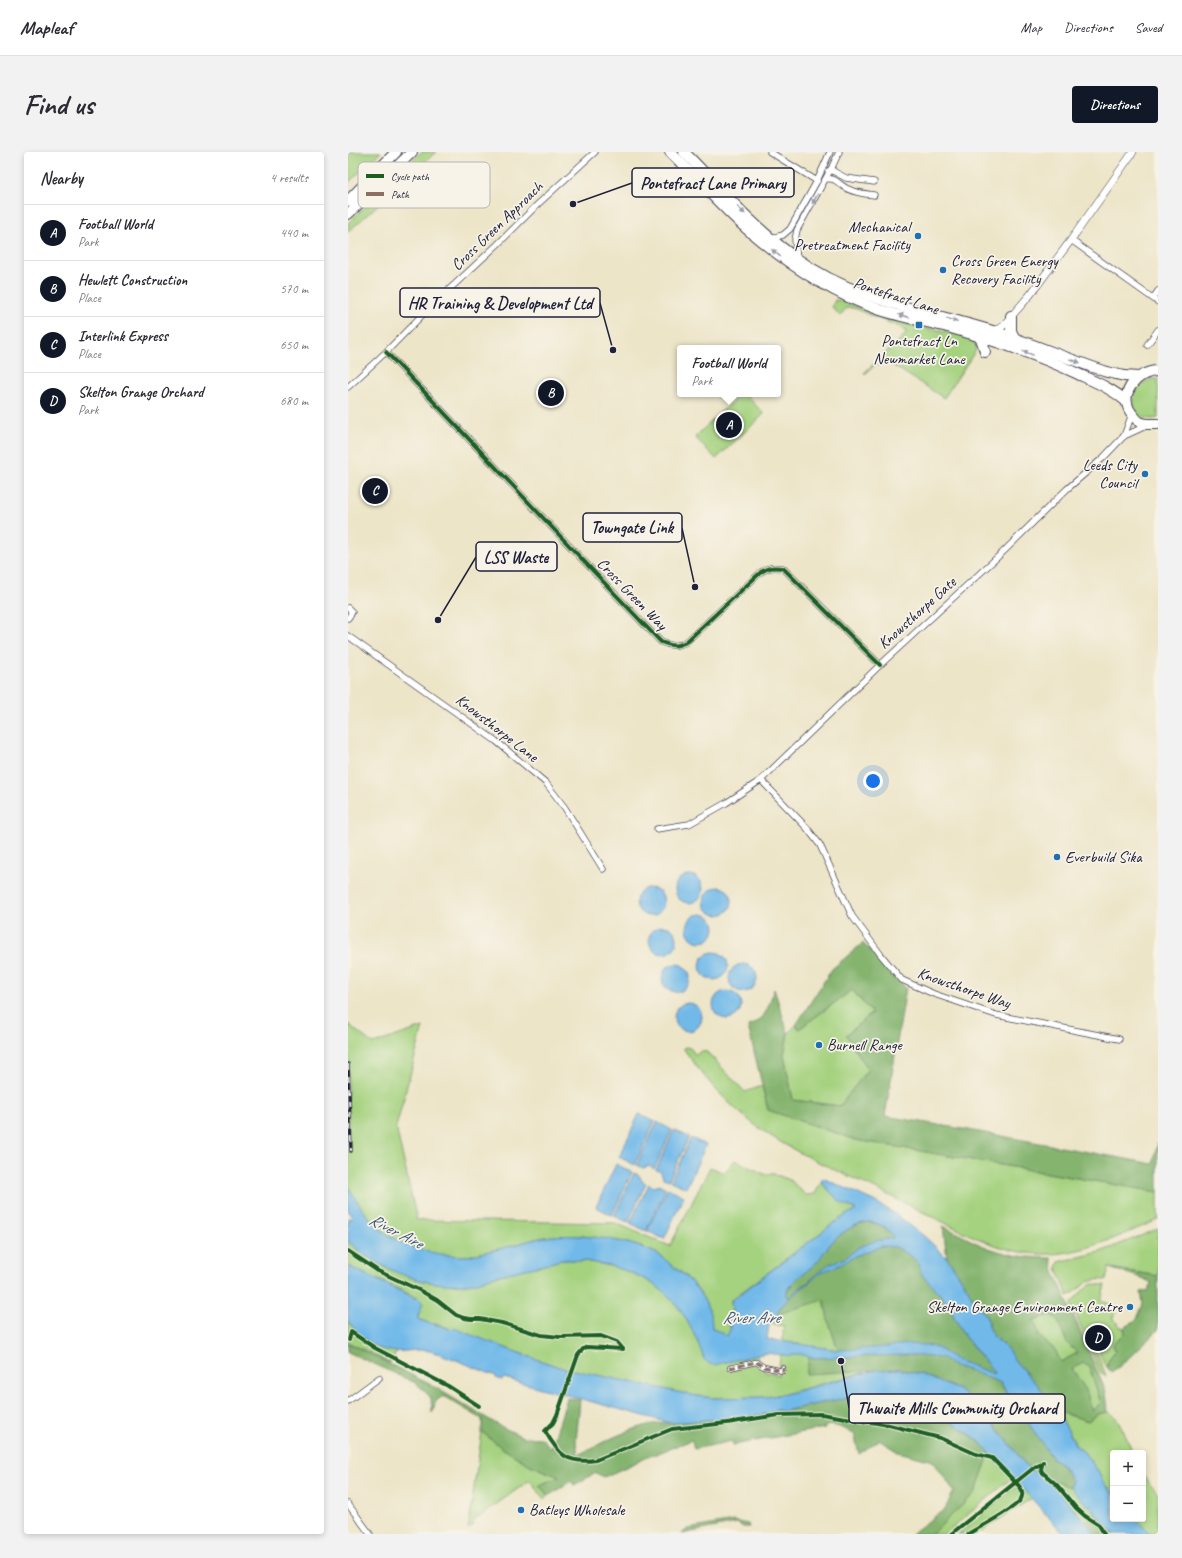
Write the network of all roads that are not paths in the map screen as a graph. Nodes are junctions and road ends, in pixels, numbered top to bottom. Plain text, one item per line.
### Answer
1 (396, 152) edge
2 (412, 152) edge
3 (595, 152) edge
4 (670, 152) edge
5 (684, 152) edge
6 (770, 152) edge
7 (839, 152) edge
8 (1133, 152) edge
9 (828, 153) edge
10 (386, 162) edge
11 (402, 162) edge
12 (832, 168) junction
13 (826, 179) junction
14 (817, 181) junction
15 (874, 182) dead end
16 (358, 191) edge
17 (874, 195) dead end
18 (348, 201) edge
19 (358, 204) edge
20 (348, 214) edge
21 (772, 238) junction
22 (1071, 240) junction
23 (797, 259) junction
24 (834, 291) junction
25 (1158, 291) edge
26 (1155, 300) edge
27 (830, 301) dead end
28 (1011, 316) junction
29 (1158, 330) edge
30 (991, 331) junction
31 (978, 336) junction
32 (1015, 339) junction
33 (1147, 345) dead end
34 (386, 352) junction
35 (984, 352) dead end
36 (1158, 371) edge
37 (1138, 377) junction
38 (348, 387) edge
39 (1126, 400) junction
40 (1132, 414) junction
41 (1154, 424) edge
42 (1124, 436) junction
43 (348, 608) edge
44 (348, 618) edge
45 (348, 636) edge
46 (880, 665) junction
47 (761, 780) junction
48 (657, 829) dead end
49 (603, 869) dead end
50 (1119, 1039) dead end
51 (730, 1368) dead end
52 (783, 1368) dead end
53 (379, 1378) dead end
54 (348, 1401) edge
55 (348, 1504) edge
56 (370, 1534) edge

1 - 10 highway
2 - 11 highway
3 - 34 street, Cross Green Approach
24 -> 4 highway, Pontefract Lane
5 -> 21 highway, Pontefract Lane
6 - 14 street
7 - 12 street
8 - 22 street
9 - 12 street
9 - 14 street
12 - 13 street
12 - 14 street
12 - 15 street
13 - 17 street
13 -> 23 street
14 - 21 street
16 - 18 highway
19 - 20 highway
21 - 23 highway, Pontefract Lane
22 - 26 street
22 - 28 street
23 -> 30 highway, Pontefract Lane
24 - 27 highway
31 -> 24 highway, Pontefract Lane
25 - 26 street
28 - 30 street
28 - 32 highway
29 - 33 street
30 - 32 highway, Pontefract Lane
31 - 35 highway
39 -> 31 highway, Pontefract Lane
32 -> 37 highway, Pontefract Lane
34 - 38 street, Cross Green Approach
34 - 46 street, Cross Green Way
36 - 37 highway
37 - 39 highway
39 - 40 highway
40 - 41 highway
40 - 42 street, Knowsthorpe Gate
41 - 42 street, Knowsthorpe Gate
42 - 46 street, Knowsthorpe Gate
43 - 44 street
45 - 49 street, Knowsthorpe Lane
46 - 47 street, Knowsthorpe Gate
47 - 48 street, Knowsthorpe Gate
47 - 50 street, Knowsthorpe Way
51 - 52 street
53 - 54 street
55 - 56 street

